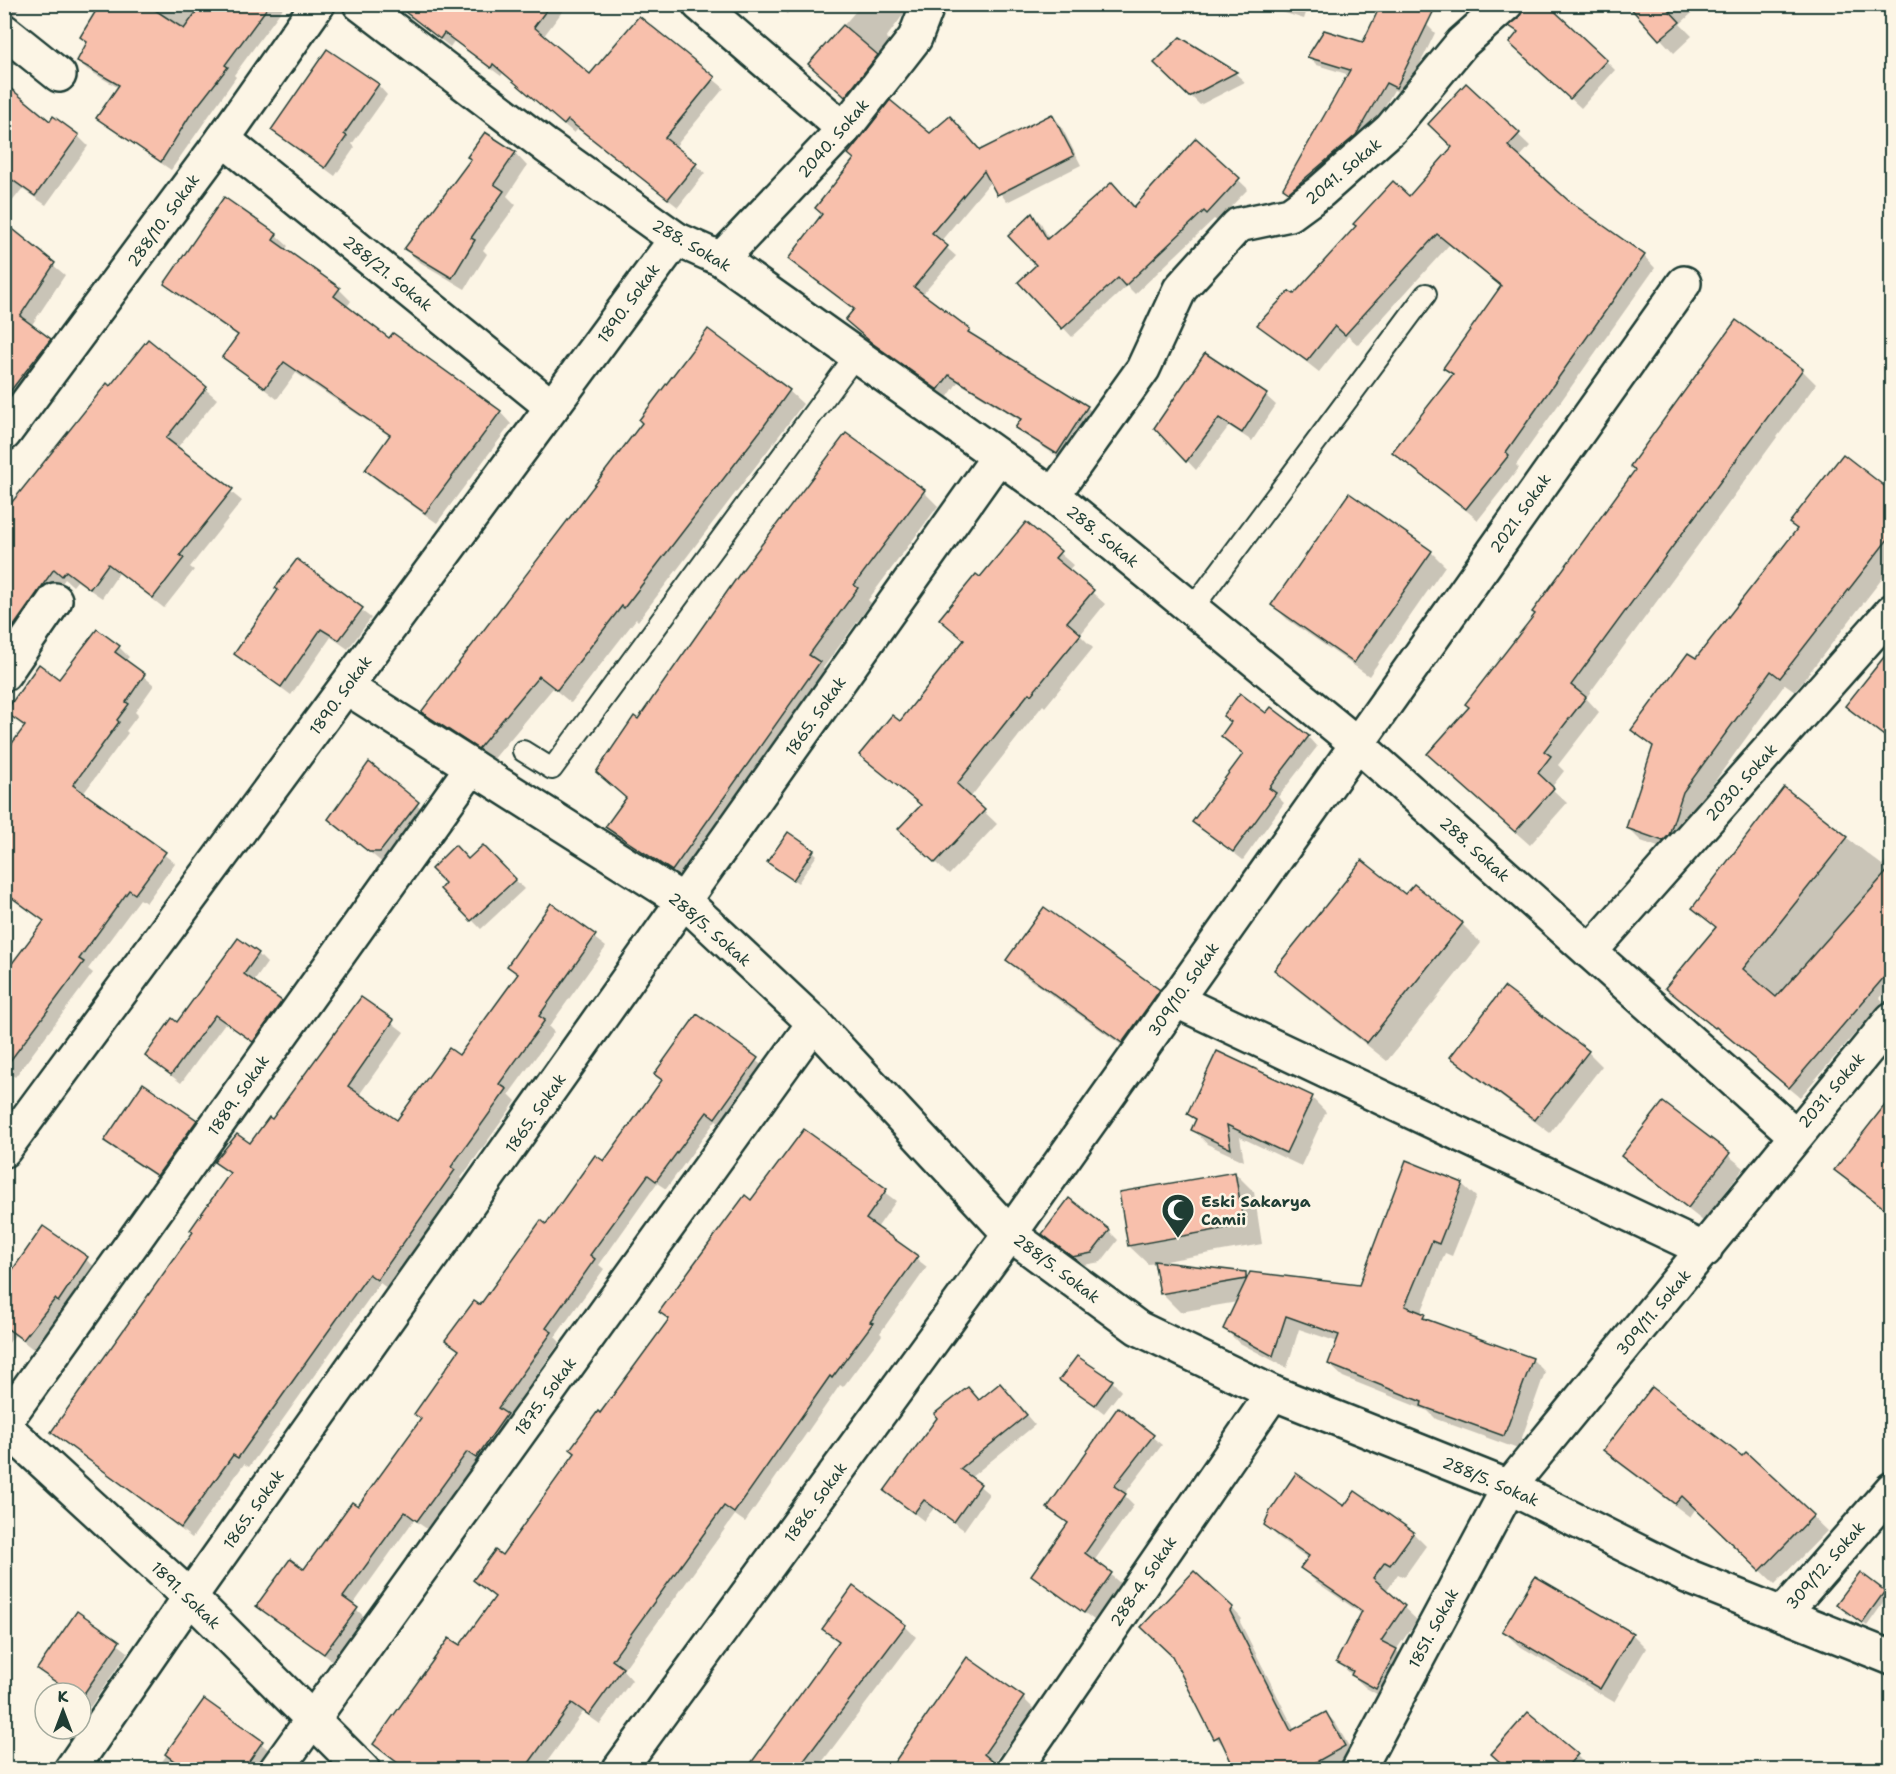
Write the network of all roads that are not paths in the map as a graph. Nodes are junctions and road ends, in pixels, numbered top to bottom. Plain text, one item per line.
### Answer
1 (318, 4) edge
2 (699, 4) edge
3 (928, 4) edge
4 (1506, 4) edge
5 (367, 7) edge
6 (4, 31) edge
7 (59, 75) dead end
8 (844, 129) junction
9 (223, 139) junction
10 (676, 239) junction
11 (722, 259) junction
12 (1684, 283) dead end
13 (1426, 294) dead end
14 (856, 355) junction
15 (552, 407) junction
16 (4, 435) edge
17 (998, 457) junction
18 (1053, 495) junction
19 (55, 600) dead end
20 (1192, 609) junction
21 (1892, 611) edge
22 (4, 674) edge
23 (346, 687) junction
24 (1356, 743) junction
25 (523, 751) dead end
26 (472, 767) junction
27 (685, 902) junction
28 (1590, 952) junction
29 (1175, 1000) junction
30 (1892, 1019) edge
31 (814, 1023) junction
32 (1794, 1134) junction
33 (4, 1150) edge
34 (1010, 1234) junction
35 (1705, 1250) junction
36 (1273, 1393) junction
37 (4, 1424) edge
38 (1509, 1487) junction
39 (1892, 1489) edge
40 (190, 1598) junction
41 (1783, 1614) junction
42 (1892, 1658) edge
43 (313, 1719) junction
44 (1367, 1765) edge
45 (71, 1770) edge
46 (276, 1770) edge
47 (363, 1770) edge
48 (619, 1770) edge
49 (1014, 1770) edge

1 - 9 street, 288/10. Sokak
2 - 8 street
3 - 8 street, 2040. Sokak
4 - 18 street, 2041. Sokak
5 - 10 street, 288. Sokak
6 - 7 street
8 - 11 street, 2040. Sokak
9 - 15 street, 288/21. Sokak
9 - 16 street, 288/10. Sokak
10 - 11 street, 288. Sokak
10 - 15 street, 1890. Sokak
11 - 14 street, 288. Sokak
12 - 24 street, 2021. Sokak
13 - 20 lane
14 - 17 street, 288. Sokak
14 - 25 lane
15 - 23 street, 1890. Sokak
17 - 18 street, 288. Sokak
17 - 27 street, 1865. Sokak
18 - 20 street, 288. Sokak
19 - 22 street
20 - 24 street, 288. Sokak
21 - 28 street, 2030. Sokak
23 - 26 street, 288/5. Sokak
23 - 33 street, 1890. Sokak
24 - 28 street, 288. Sokak
24 - 29 street, 309/10. Sokak
26 - 27 street, 288/5. Sokak
26 - 37 street, 1889. Sokak
27 - 31 street, 288/5. Sokak
27 - 40 street, 1865. Sokak
28 - 32 street, 288. Sokak
29 - 34 street, 309/10. Sokak
29 - 35 street
30 - 32 street, 2031. Sokak
31 - 34 street, 288/5. Sokak
31 - 43 street, 1875. Sokak
32 - 35 street, 309/11. Sokak
34 - 36 street, 288/5. Sokak
34 - 48 street, 1886. Sokak
35 - 38 street, 309/11. Sokak
36 - 38 street, 288/5. Sokak
36 - 49 street, 288-4. Sokak
37 - 40 street, 1891. Sokak
38 - 41 street, 288/5. Sokak
38 - 44 street, 1851. Sokak
39 - 41 street, 309/12. Sokak
40 - 43 street, 1891. Sokak
40 - 45 street, 1865. Sokak
41 - 42 street, 288/5. Sokak
43 - 46 street, 1875. Sokak
43 - 47 street, 1891. Sokak

